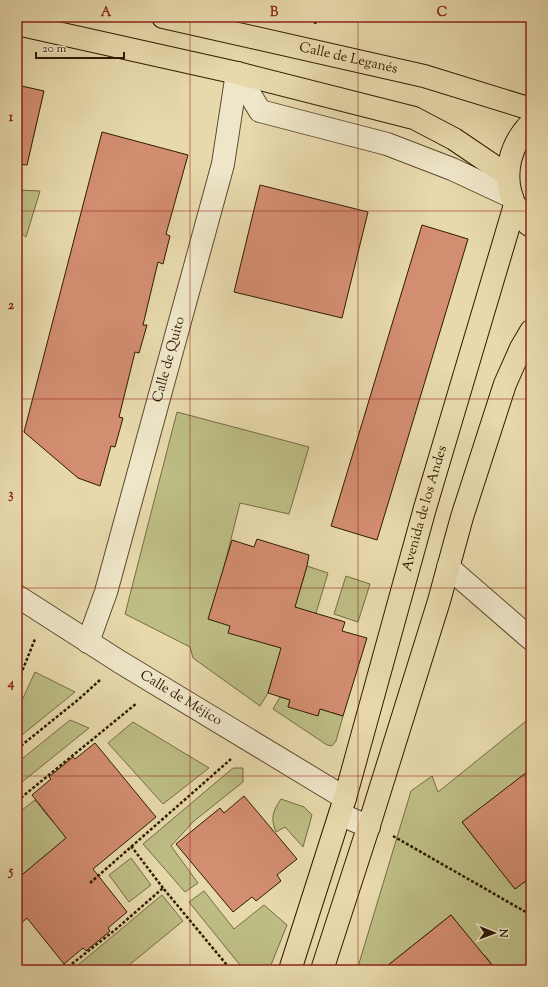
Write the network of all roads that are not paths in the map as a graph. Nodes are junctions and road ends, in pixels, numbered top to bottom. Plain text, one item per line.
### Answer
1 (163, 17) edge
2 (17, 24) edge
3 (237, 73) junction
4 (531, 109) edge
5 (531, 122) edge
6 (508, 175) junction
7 (513, 201) junction
8 (531, 226) edge
9 (531, 331) edge
10 (448, 567) junction
11 (17, 596) edge
12 (531, 639) edge
13 (88, 642) junction
14 (342, 806) junction
15 (370, 825) junction
16 (290, 970) edge
17 (322, 970) edge

1 - 4 main road, Calle de Leganés
2 - 3 main road
3 - 6 main road
3 - 7 street
3 - 13 street, Calle de Quito
5 - 6 main road
6 - 7 main road
7 - 8 main road
7 - 14 main road, Avenida de los Andes
9 - 10 main road
10 - 12 street
10 - 15 main road
11 - 13 street, Calle de Méjico
13 - 14 street, Calle de Méjico
14 - 15 street
14 - 16 main road, Avenida de los Andes
15 - 17 main road

